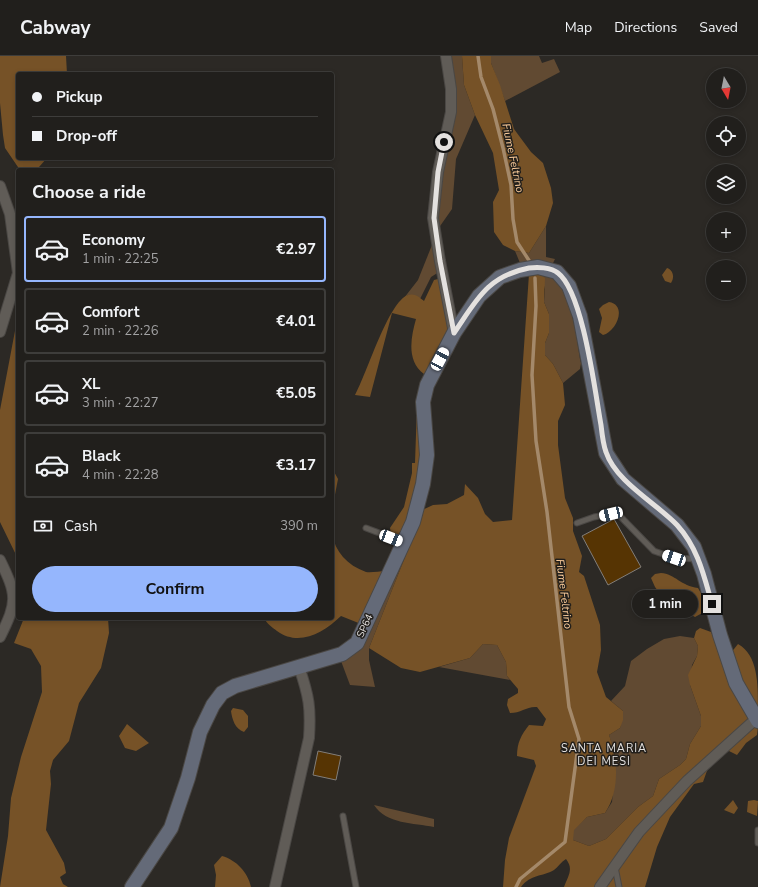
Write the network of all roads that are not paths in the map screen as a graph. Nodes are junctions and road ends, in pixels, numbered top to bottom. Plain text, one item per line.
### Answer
1 (446, 56) edge
2 (0, 186) edge
3 (0, 211) edge
4 (10, 214) junction
5 (16, 258) edge
6 (16, 279) edge
7 (0, 327) edge
8 (454, 333) junction
9 (576, 523) dead end
10 (366, 528) dead end
11 (404, 542) junction
12 (698, 559) junction
13 (0, 560) edge
14 (0, 582) edge
15 (12, 587) junction
16 (0, 637) edge
17 (299, 667) junction
18 (757, 719) edge
19 (344, 816) dead end
20 (758, 830) edge
21 (758, 843) edge
22 (615, 866) junction
23 (132, 887) edge
24 (275, 887) edge
25 (356, 887) edge
26 (600, 887) edge
27 (619, 887) edge

1 - 8 street
2 - 4 street
3 - 4 street
4 - 5 street
6 - 7 street
8 - 11 street, SP64
8 - 12 street, SP64
9 - 12 lane
10 - 11 lane
11 - 17 street, SP64
12 - 18 street, SP64
13 - 15 street
14 - 15 street
15 - 16 street
17 - 23 street, SP64
17 - 24 street
18 - 22 street
19 - 25 lane
20 - 21 lane
22 - 26 street
22 - 27 lane

